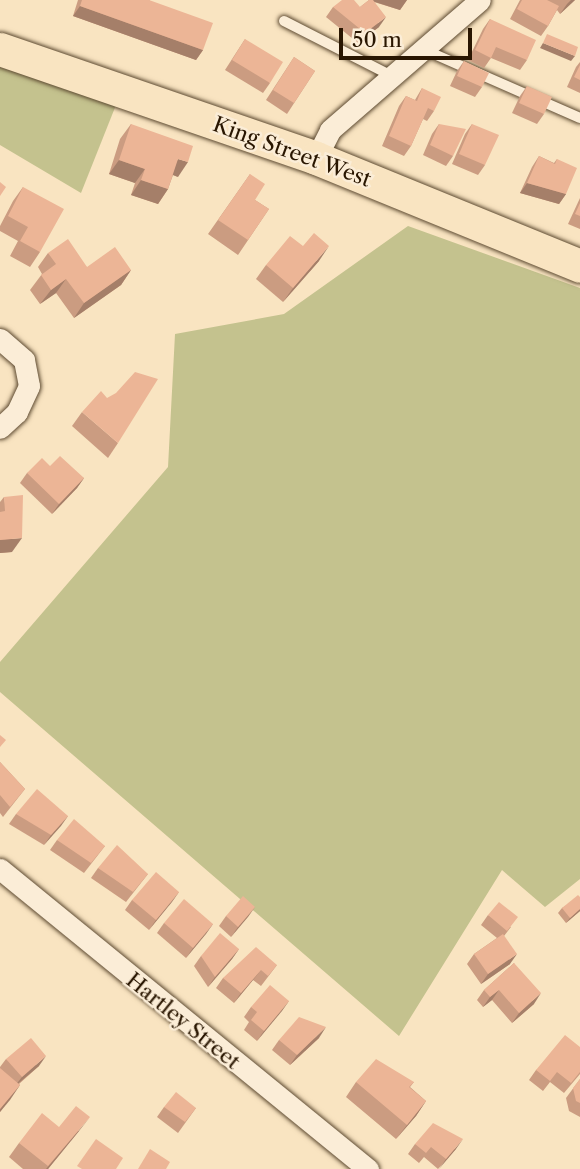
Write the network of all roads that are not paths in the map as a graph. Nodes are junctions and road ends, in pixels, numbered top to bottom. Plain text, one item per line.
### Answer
1 (480, 0) edge
2 (284, 21) dead end
3 (0, 49) edge
4 (425, 50) junction
5 (394, 77) junction
6 (580, 118) edge
7 (316, 158) junction
8 (580, 266) edge
9 (0, 339) edge
10 (0, 428) edge
11 (0, 869) edge
12 (368, 1169) edge

1 - 4 street
2 - 5 lane
3 - 7 main road, King Street West
4 - 5 street
4 - 6 lane
5 - 7 street
7 - 8 main road, King Street West
9 - 10 street
11 - 12 street, Hartley Street

